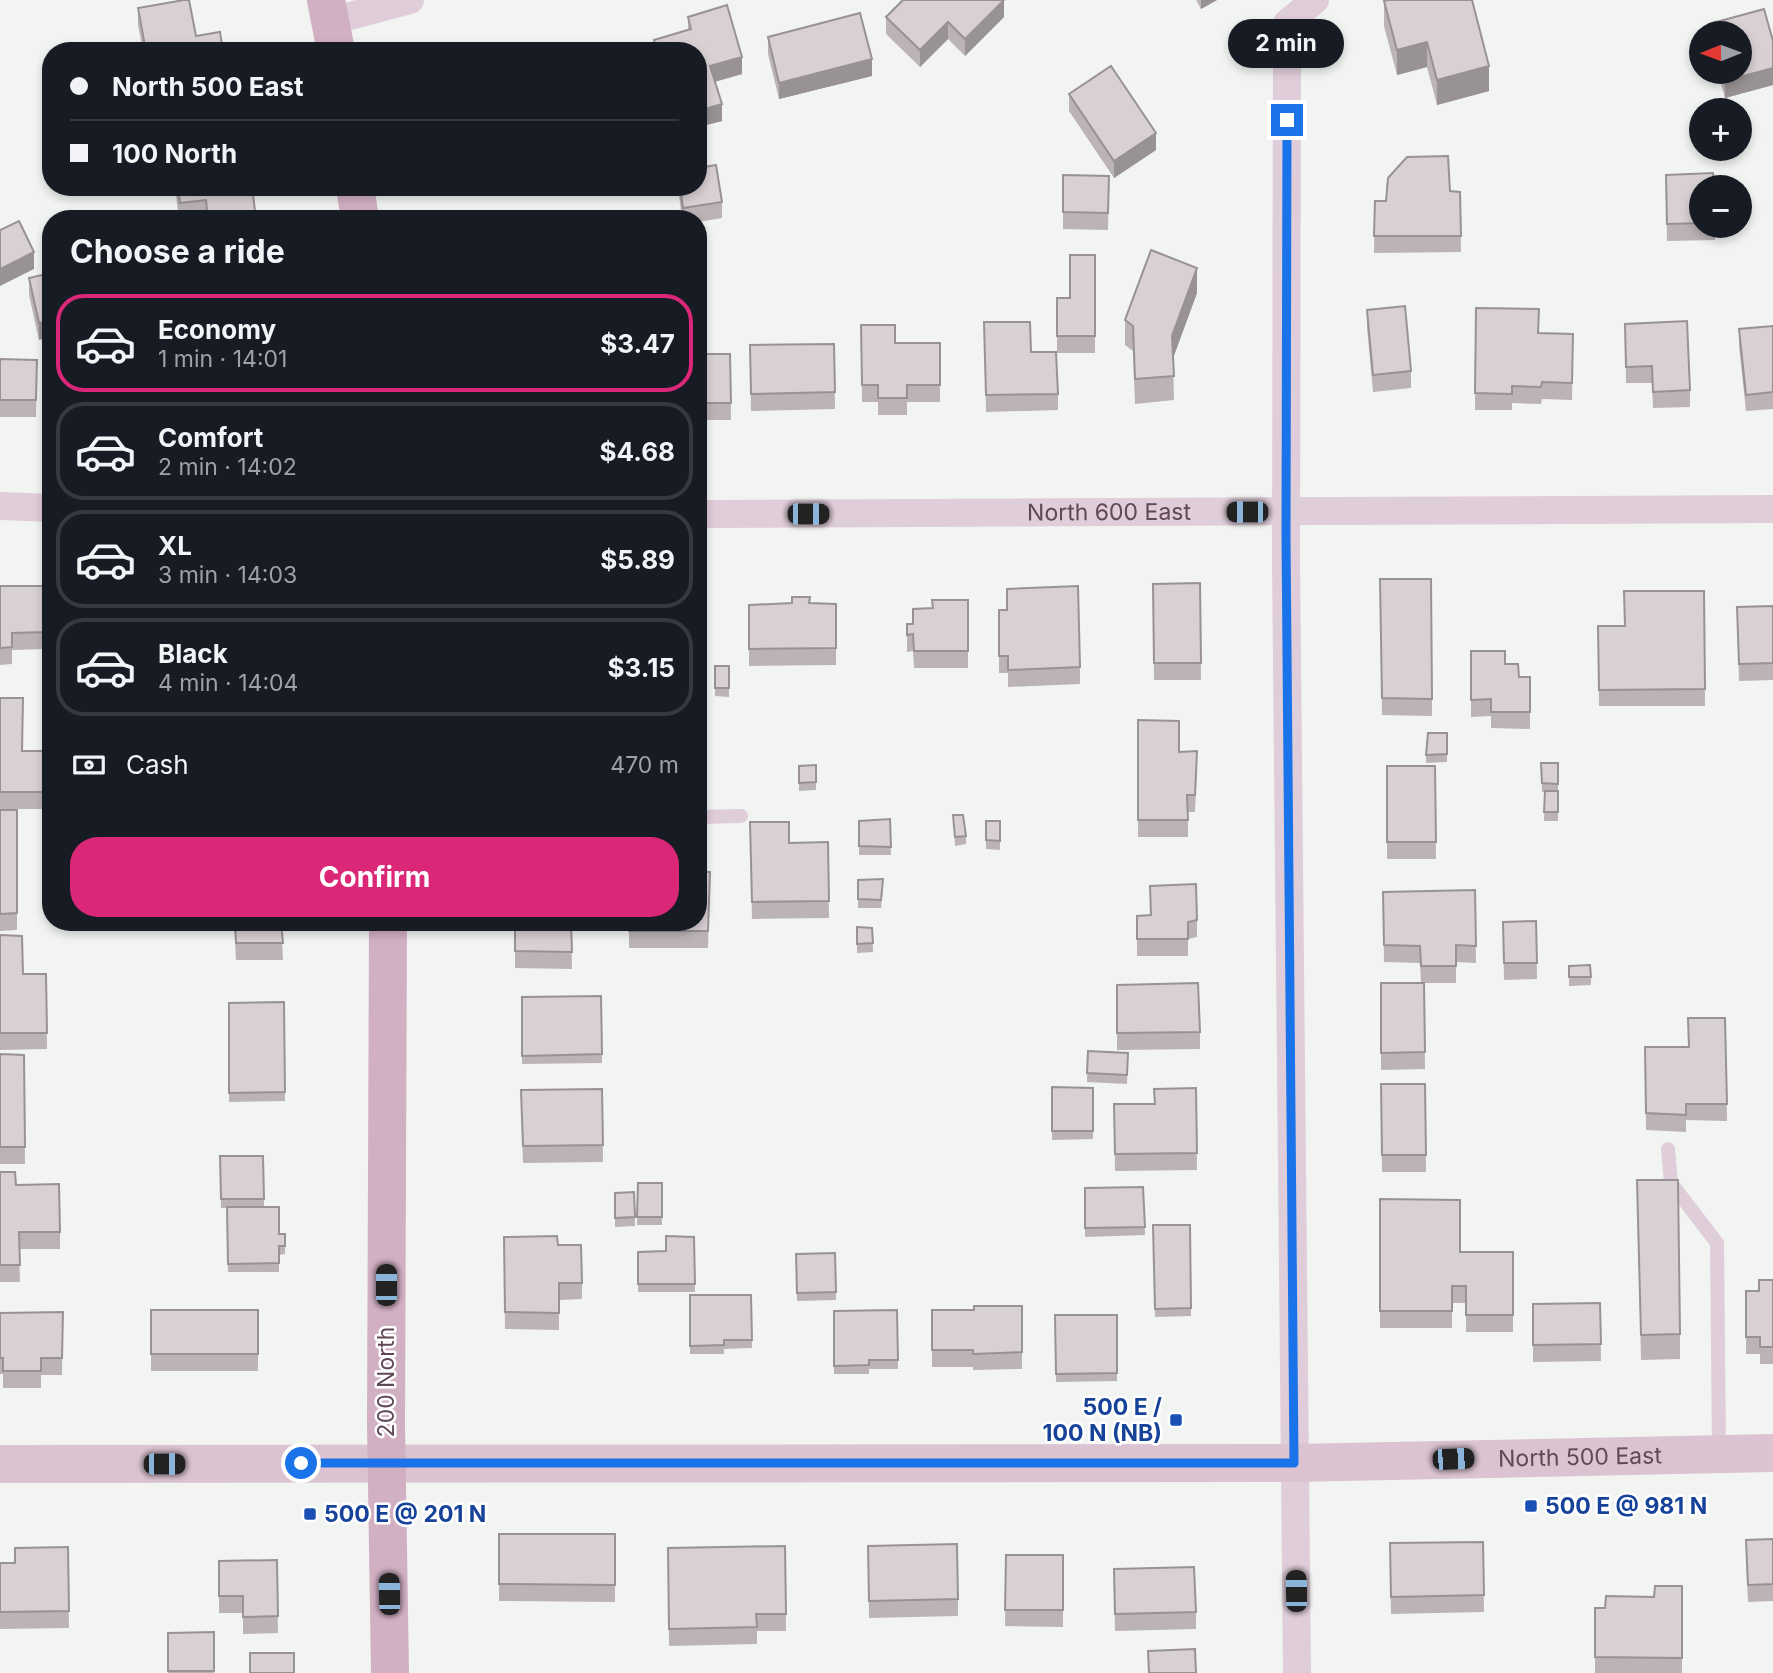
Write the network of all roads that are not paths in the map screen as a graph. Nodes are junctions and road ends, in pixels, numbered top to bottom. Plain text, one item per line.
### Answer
1 (410, 0) edge
2 (1315, 0) edge
3 (331, 24) edge
4 (0, 506) edge
5 (42, 508) edge
6 (1773, 509) edge
7 (1286, 512) junction
8 (707, 514) edge
9 (741, 816) dead end
10 (707, 817) edge
11 (388, 931) edge
12 (1668, 1149) dead end
13 (1773, 1452) edge
14 (1718, 1453) junction
15 (387, 1463) junction
16 (1294, 1463) junction
17 (0, 1464) edge
18 (390, 1673) edge
19 (1297, 1673) edge

1 - 3 street
2 - 7 street
4 - 5 street
6 - 7 street, North 600 East
7 - 8 street, North 600 East
7 - 16 street
9 - 10 lane
11 - 15 main road, 200 North
12 - 14 lane
13 - 14 street, North 500 East
14 - 16 street, North 500 East
15 - 16 street, North 500 East
15 - 17 street, North 500 East
15 - 18 main road, 200 North
16 - 19 street

